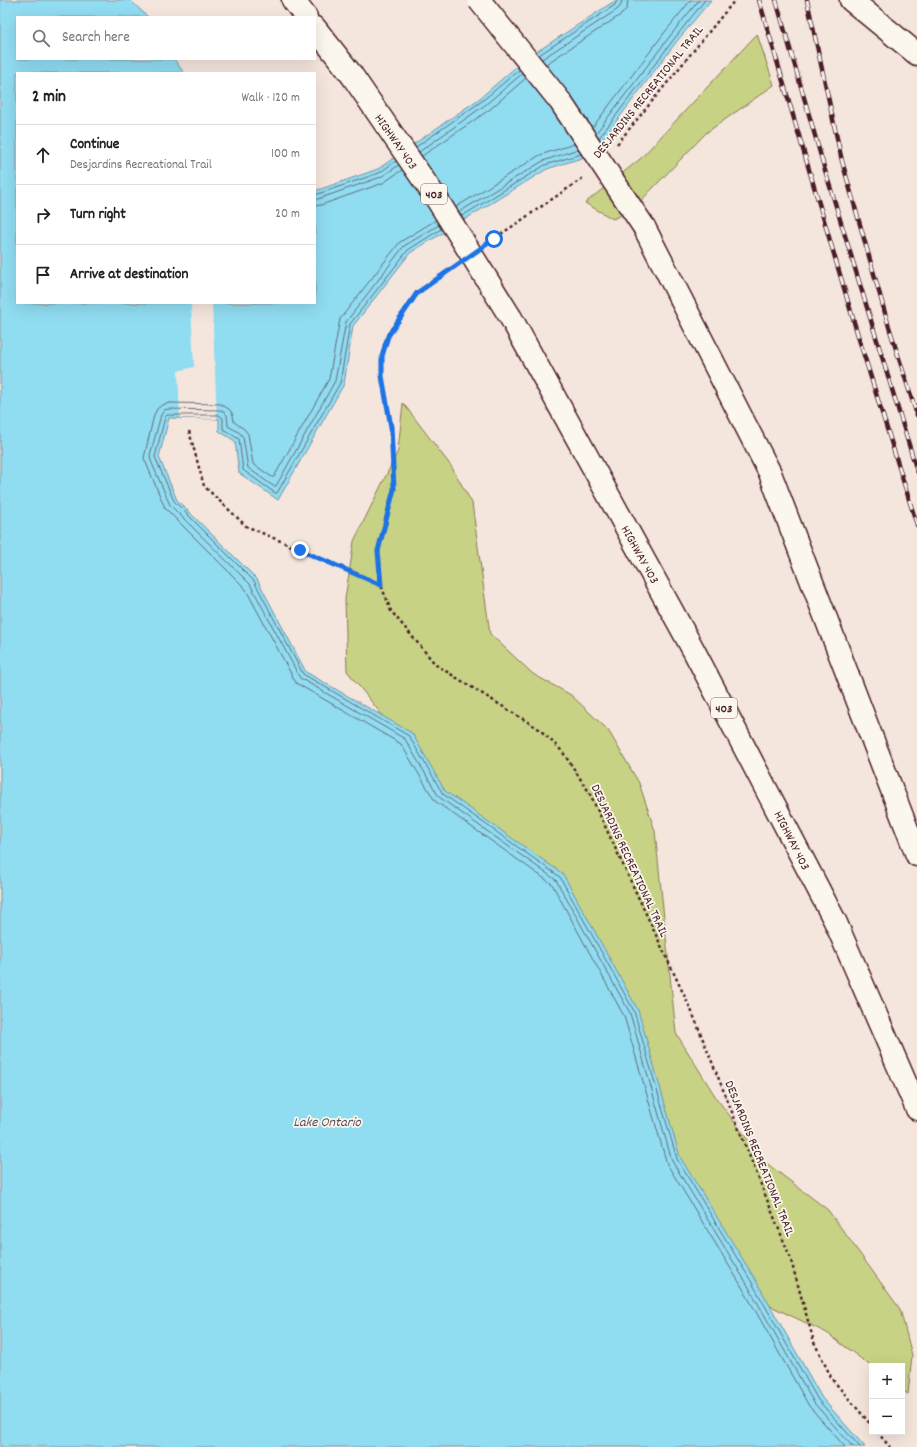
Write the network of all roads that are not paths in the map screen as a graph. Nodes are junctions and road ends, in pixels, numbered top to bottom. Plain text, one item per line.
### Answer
1 (293, 0) edge
2 (479, 0) edge
3 (851, 0) edge
4 (305, 16) edge
5 (316, 29) edge
6 (917, 54) edge
7 (917, 855) edge
8 (917, 1109) edge

1 - 4 main road
2 - 7 main road, bridge
3 - 6 main road
5 - 8 main road, HIGHWAY 403 / 403, bridge

